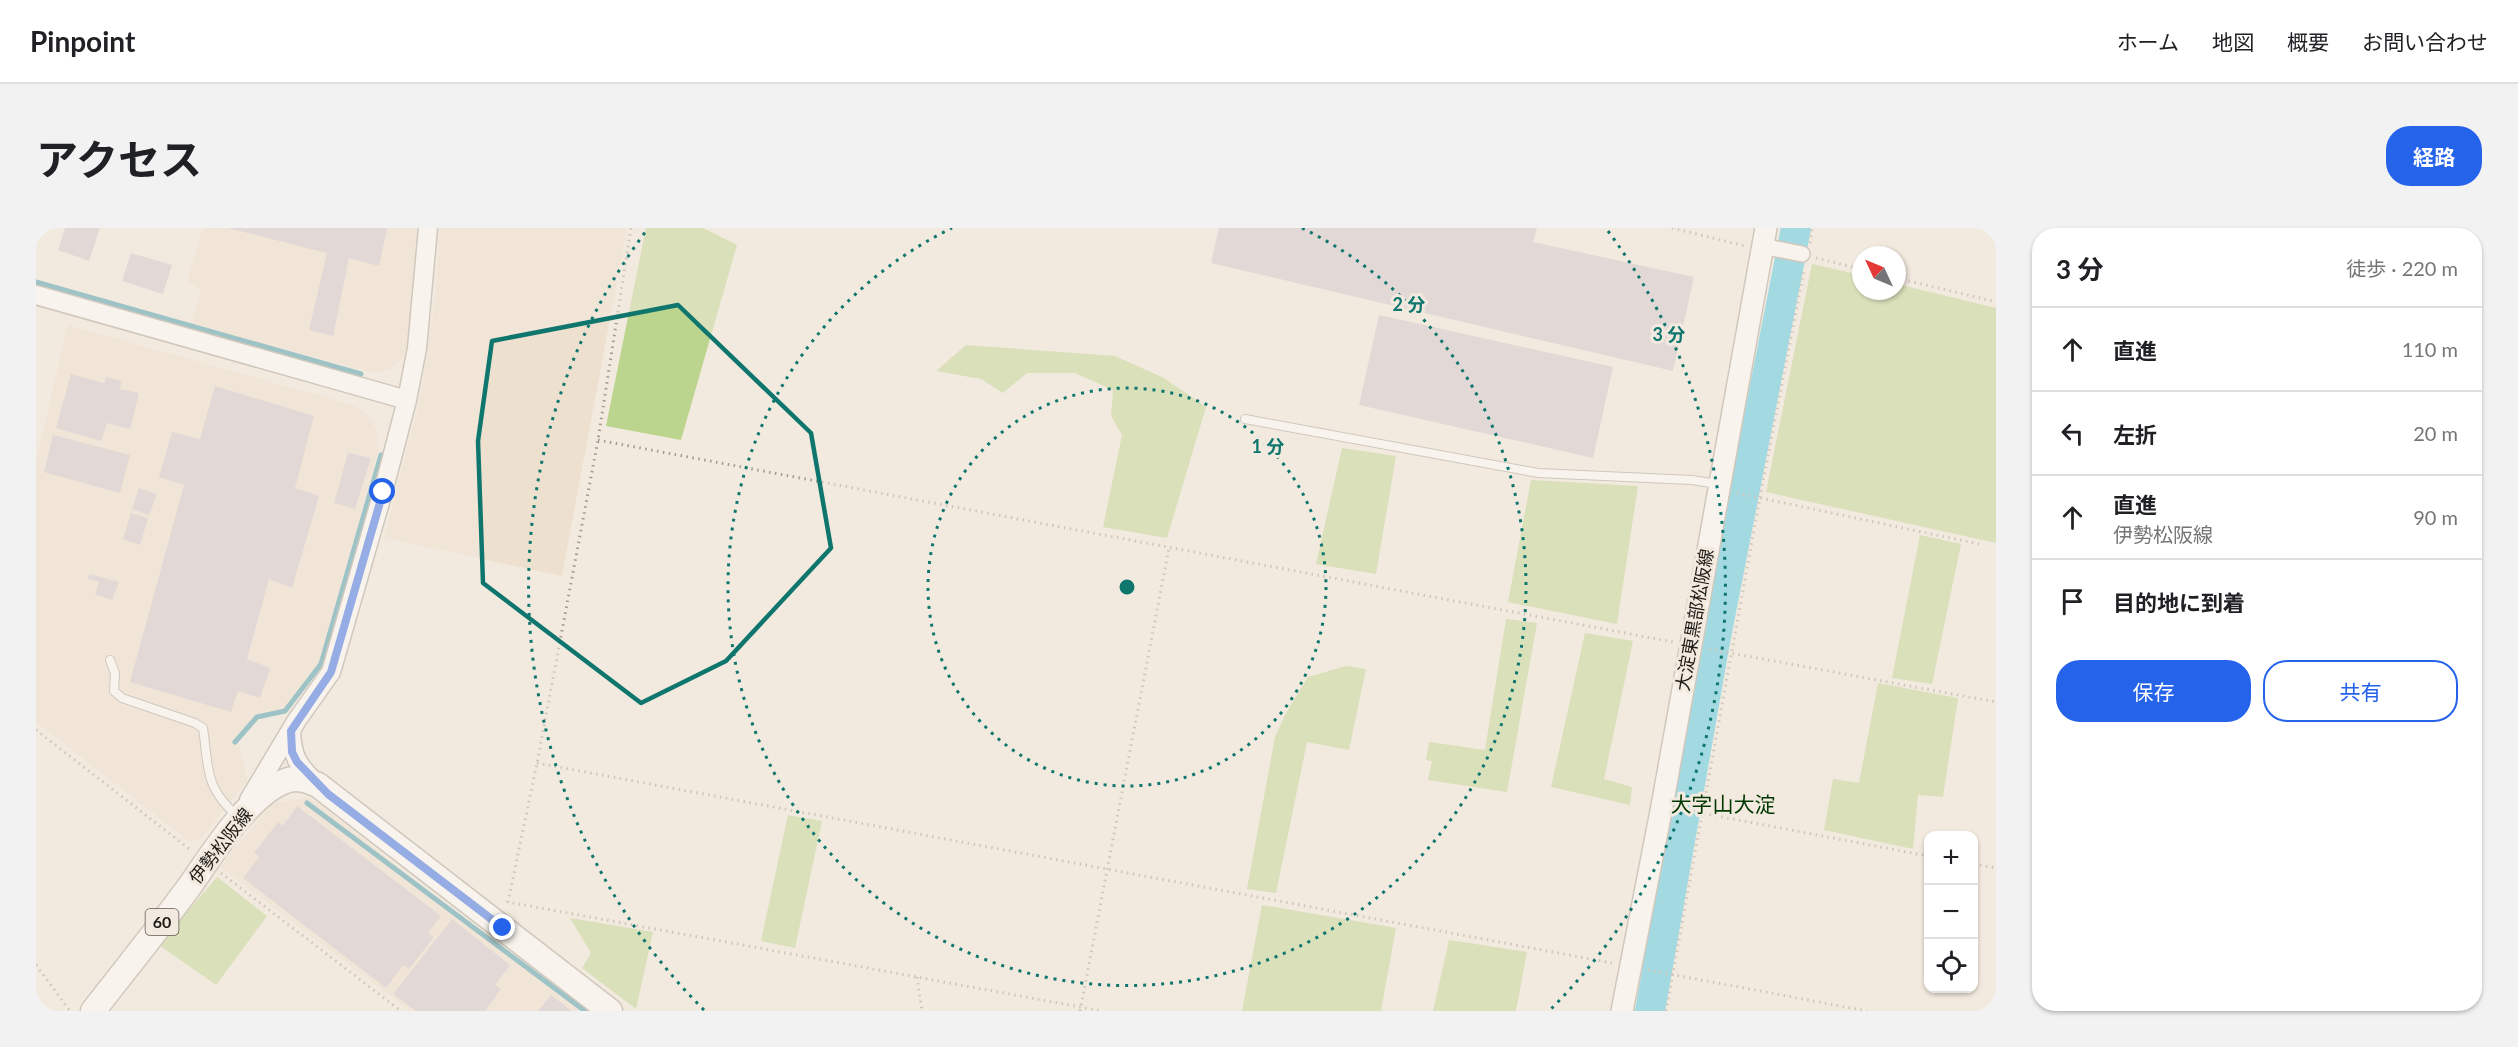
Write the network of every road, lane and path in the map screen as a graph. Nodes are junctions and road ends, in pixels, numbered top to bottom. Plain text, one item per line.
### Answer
1 (428, 228) edge
2 (632, 228) edge
3 (1672, 228) edge
4 (1812, 228) edge
5 (1766, 243) edge
6 (1805, 255) junction
7 (1852, 267) edge
8 (1906, 280) edge
9 (36, 295) edge
10 (1996, 302) edge
11 (407, 400) junction
12 (1245, 419) dead end
13 (598, 440) junction
14 (1726, 488) junction
15 (1760, 497) junction
16 (1979, 544) dead end
17 (1169, 548) junction
18 (1695, 646) junction
19 (1731, 653) junction
20 (110, 660) dead end
21 (1996, 702) edge
22 (36, 730) edge
23 (291, 731) junction
24 (537, 763) junction
25 (318, 785) junction
26 (1678, 809) dead end
27 (1703, 813) junction
28 (233, 824) junction
29 (1924, 855) edge
30 (207, 862) junction
31 (1978, 865) edge
32 (1996, 868) edge
33 (1106, 869) junction
34 (36, 965) edge
35 (1636, 967) junction
36 (1670, 974) junction
37 (917, 977) junction
38 (1080, 1009) edge
39 (70, 1011) edge
40 (93, 1011) edge
41 (400, 1011) edge
42 (610, 1011) edge
43 (922, 1011) edge
44 (1102, 1011) edge
45 (1622, 1011) edge
46 (1666, 1011) edge
47 (1868, 1011) edge

1 - 11 street
2 - 13 path
3 - 5 path
4 - 6 path
5 - 6 street
5 - 14 main road, 大淀東黒部松阪線
6 - 7 path
6 - 15 path
8 - 10 path
9 - 11 street
11 - 23 street
12 - 14 lane
13 - 17 path
13 - 24 path
14 - 15 path
14 - 18 main road, 大淀東黒部松阪線
15 - 16 path
15 - 19 path
17 - 18 path
17 - 33 path
18 - 19 path
18 - 35 main road, 大淀東黒部松阪線
19 - 21 path
19 - 27 path
20 - 28 lane
22 - 30 path
23 - 25 street
23 - 28 street
24 - 33 path
24 - 37 path
25 - 28 main road, 伊勢松阪線 / 60
25 - 42 main road, 伊勢松阪線 / 60
26 - 27 path
27 - 29 path
27 - 36 path
28 - 30 main road, 伊勢松阪線 / 60
30 - 40 main road, 伊勢松阪線 / 60
30 - 41 path
31 - 32 path
33 - 35 path
33 - 38 path
34 - 39 path
35 - 36 path
35 - 45 main road, 大淀東黒部松阪線
36 - 46 path
36 - 47 path
37 - 38 path
37 - 43 path
38 - 44 path

